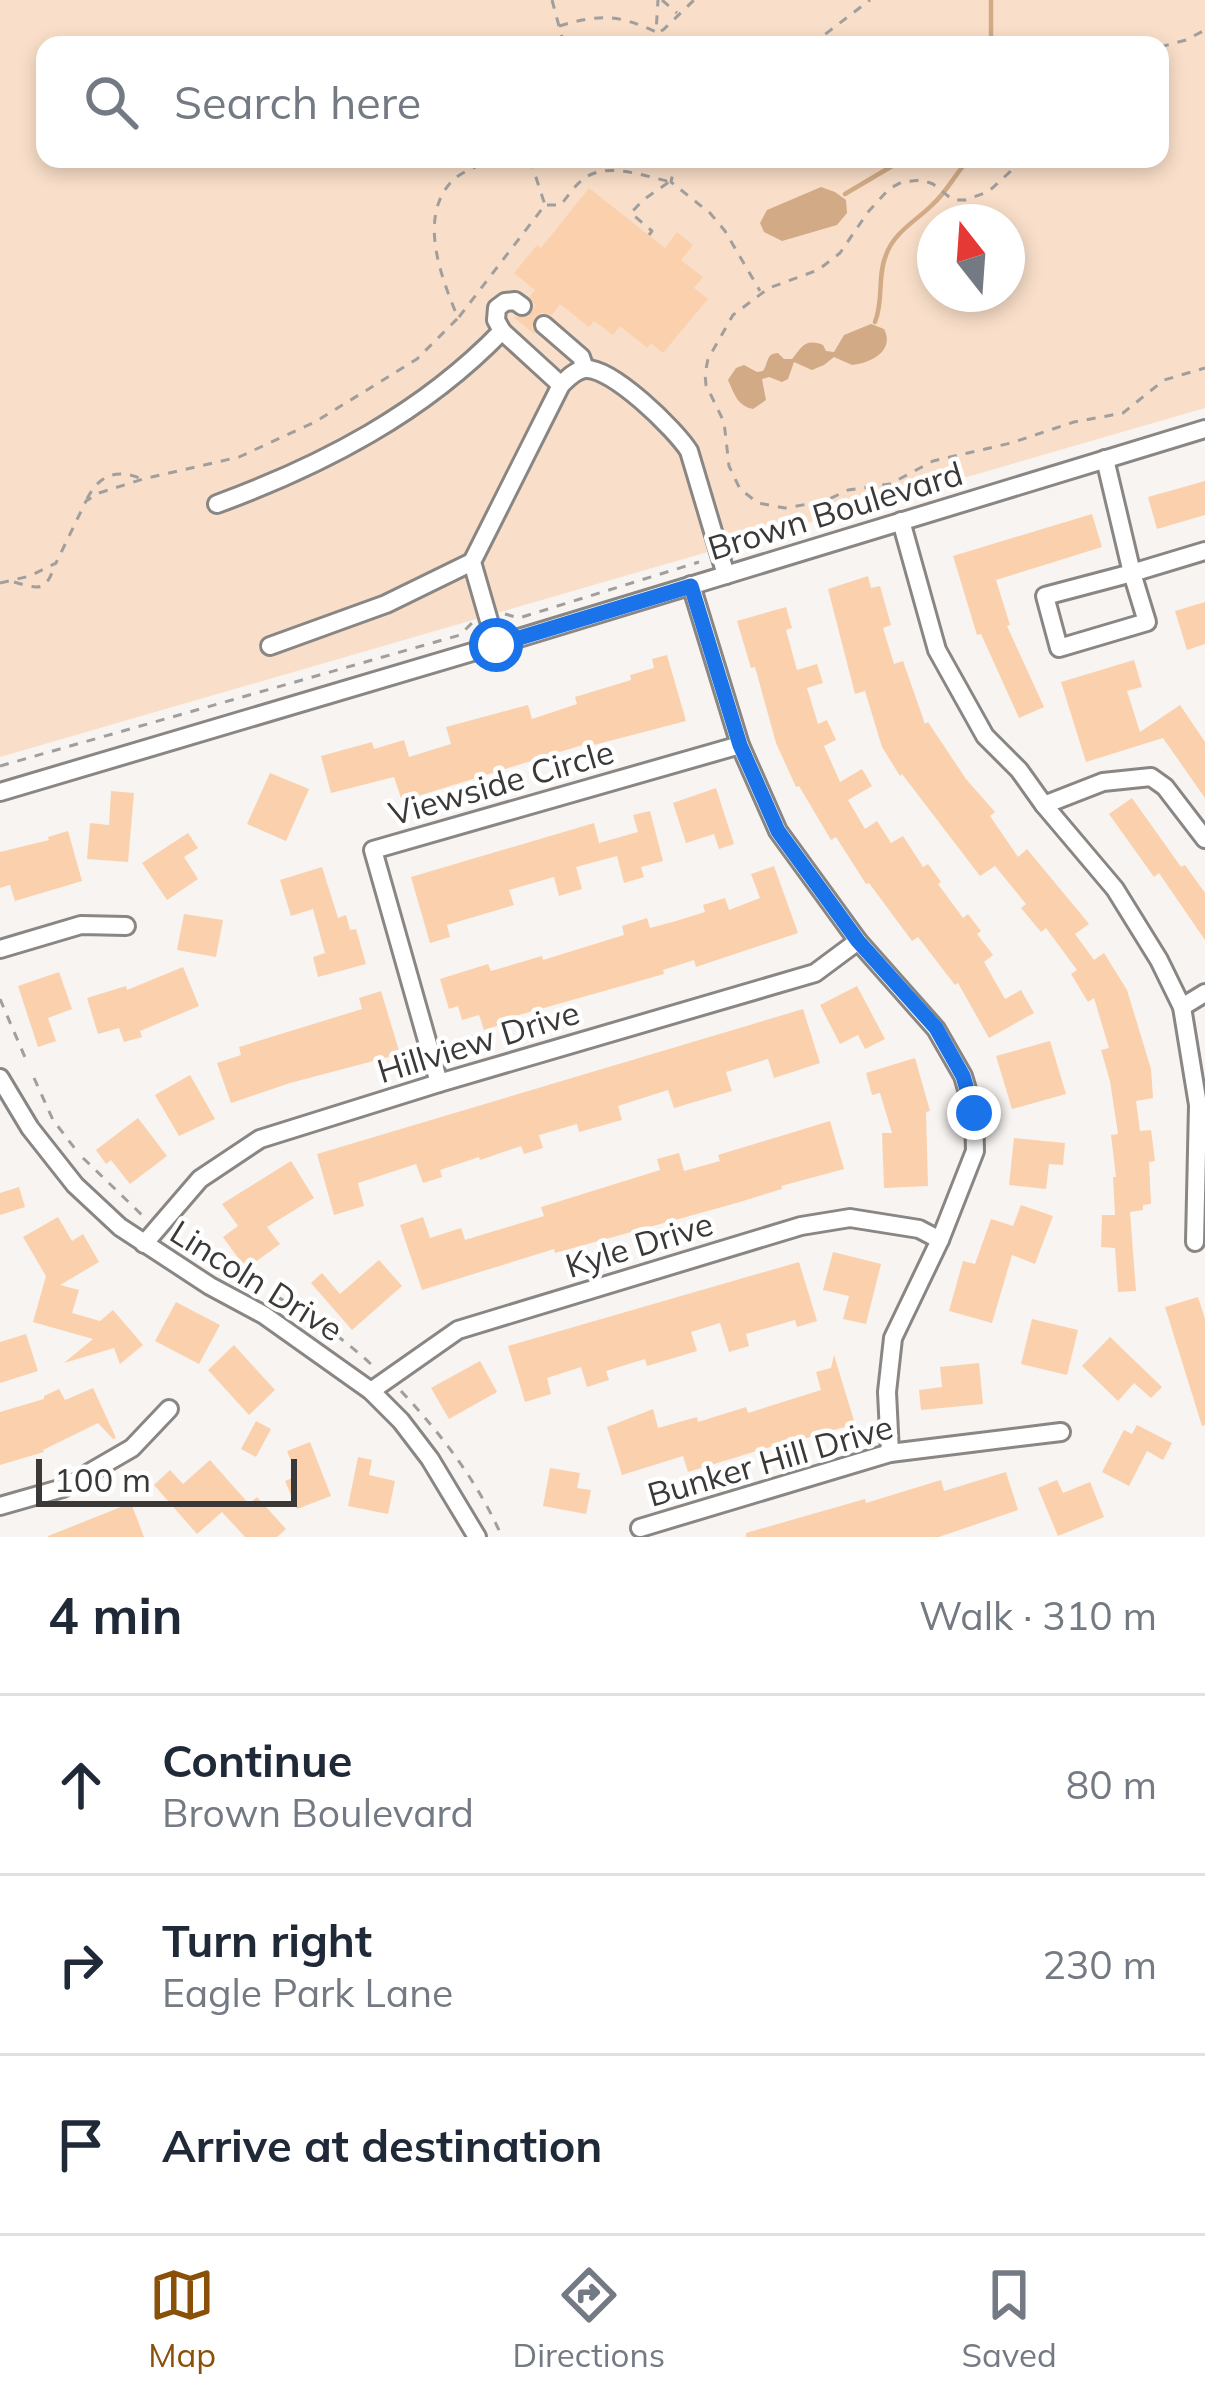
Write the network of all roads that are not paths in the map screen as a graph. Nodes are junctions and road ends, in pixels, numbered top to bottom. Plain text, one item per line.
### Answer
1 (522, 306) dead end
2 (544, 325) dead end
3 (502, 332) junction
4 (585, 369) junction
5 (561, 385) junction
6 (1205, 429) edge
7 (1105, 459) junction
8 (217, 504) dead end
9 (901, 521) junction
10 (1205, 550) edge
11 (472, 562) junction
12 (1132, 573) junction
13 (726, 574) junction
14 (691, 586) junction
15 (496, 645) junction
16 (270, 646) dead end
17 (740, 745) junction
18 (0, 792) edge
19 (1044, 805) junction
20 (1205, 839) edge
21 (126, 926) dead end
22 (858, 941) junction
23 (0, 949) edge
24 (1205, 993) edge
25 (1182, 1007) junction
26 (0, 1078) edge
27 (439, 1083) junction
28 (1202, 1105) edge
29 (1200, 1223) edge
30 (940, 1240) junction
31 (1195, 1242) dead end
32 (144, 1244) junction
33 (371, 1391) junction
34 (170, 1409) dead end
35 (1060, 1432) dead end
36 (890, 1453) junction
37 (0, 1506) edge
38 (640, 1528) dead end
39 (477, 1537) edge

1 - 3 street
2 - 4 street
3 - 5 street
3 - 8 street
4 - 5 street
4 - 13 street
5 - 11 street
6 - 7 street, Brown Boulevard
7 - 9 street, Brown Boulevard
7 - 12 street
9 - 13 street, Brown Boulevard
9 - 19 street
10 - 12 street
11 - 15 street
11 - 16 street
12 - 12 street
13 - 14 street, Brown Boulevard
14 - 15 street, Brown Boulevard
14 - 17 street
15 - 18 street, Brown Boulevard
17 - 22 street
17 - 27 street, Viewside Circle
19 - 20 street
19 - 25 street
21 - 23 street
22 - 27 street, Hillview Drive
22 - 30 street
24 - 25 street
25 - 28 street
26 - 32 street, Lincoln Drive
27 - 32 street, Hillview Drive
28 - 29 street
29 - 31 street
30 - 33 street, Kyle Drive
30 - 36 street
32 - 33 street, Lincoln Drive
33 - 39 street, Lincoln Drive
34 - 37 street
35 - 36 street, Bunker Hill Drive
36 - 38 street, Bunker Hill Drive

